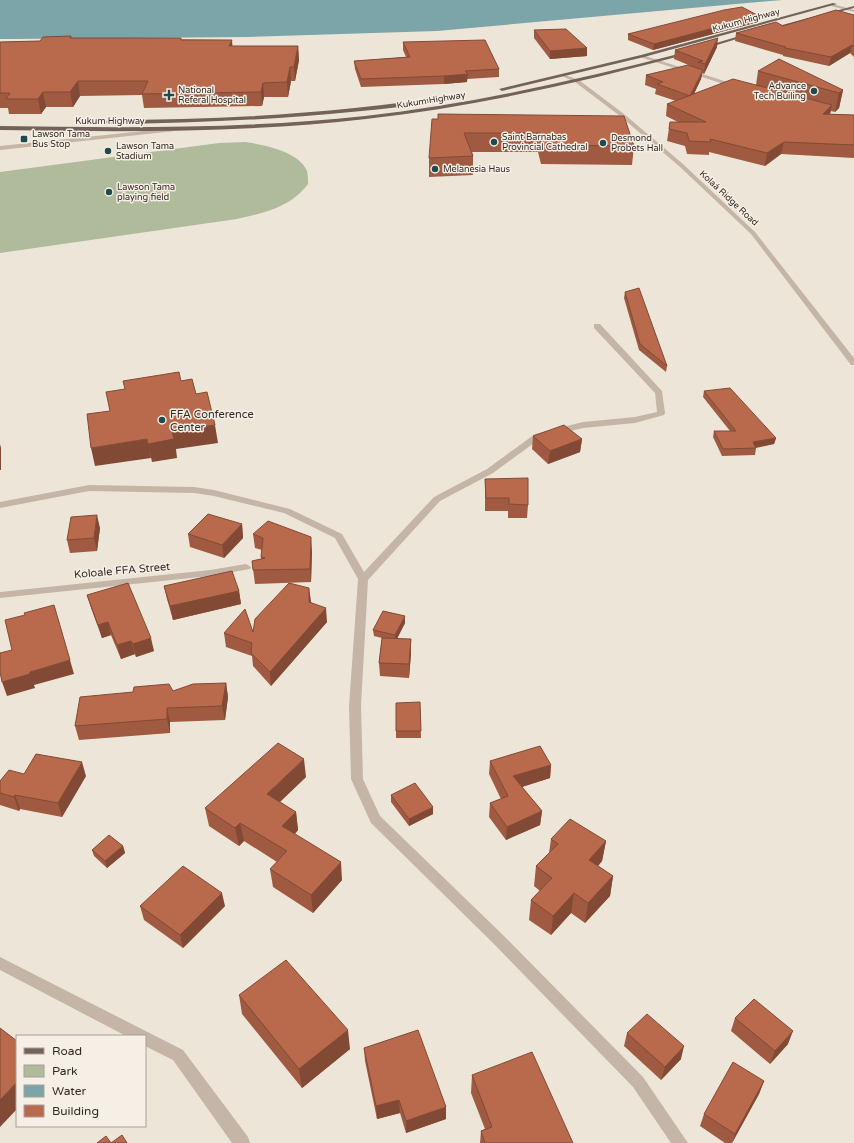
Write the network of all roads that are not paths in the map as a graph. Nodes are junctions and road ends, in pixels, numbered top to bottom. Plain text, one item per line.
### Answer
1 (854, 1) edge
2 (833, 5) junction
3 (854, 7) edge
4 (846, 9) junction
5 (854, 12) edge
6 (761, 32) edge
7 (753, 34) edge
8 (700, 49) edge
9 (693, 51) edge
10 (642, 56) junction
11 (656, 61) junction
12 (564, 75) junction
13 (577, 80) junction
14 (741, 88) edge
15 (498, 90) dead end
16 (459, 97) dead end
17 (0, 122) edge
18 (48, 122) dead end
19 (104, 122) dead end
20 (0, 128) edge
21 (188, 129) junction
22 (0, 148) edge
23 (597, 326) dead end
24 (854, 363) edge
25 (0, 505) edge
26 (246, 567) dead end
27 (363, 579) junction
28 (0, 595) edge
29 (0, 963) edge
30 (139, 1035) edge
31 (146, 1039) edge
32 (242, 1143) edge
33 (680, 1143) edge

1 - 2 main road, Kukum Highway
2 - 4 street
2 - 10 main road, Kukum Highway
3 - 4 main road, Kukum Highway
4 - 5 street
4 - 6 main road, Kukum Highway
7 - 8 main road, Kukum Highway
9 - 11 main road, Kukum Highway
10 - 11 street
10 - 12 main road, Kukum Highway
11 - 13 main road, Kukum Highway
11 - 14 street
12 - 13 street, Kolaá Ridge Road
12 - 15 main road, Kukum Highway
13 - 21 main road, Kukum Highway
13 - 24 street, Kolaá Ridge Road
16 - 19 main road, Kukum Highway
17 - 18 main road
20 - 21 main road, Kukum Highway
21 - 22 street
23 - 27 street
25 - 27 street
26 - 28 street, Koloale FFA Street
27 - 33 street
29 - 30 street
31 - 32 street

